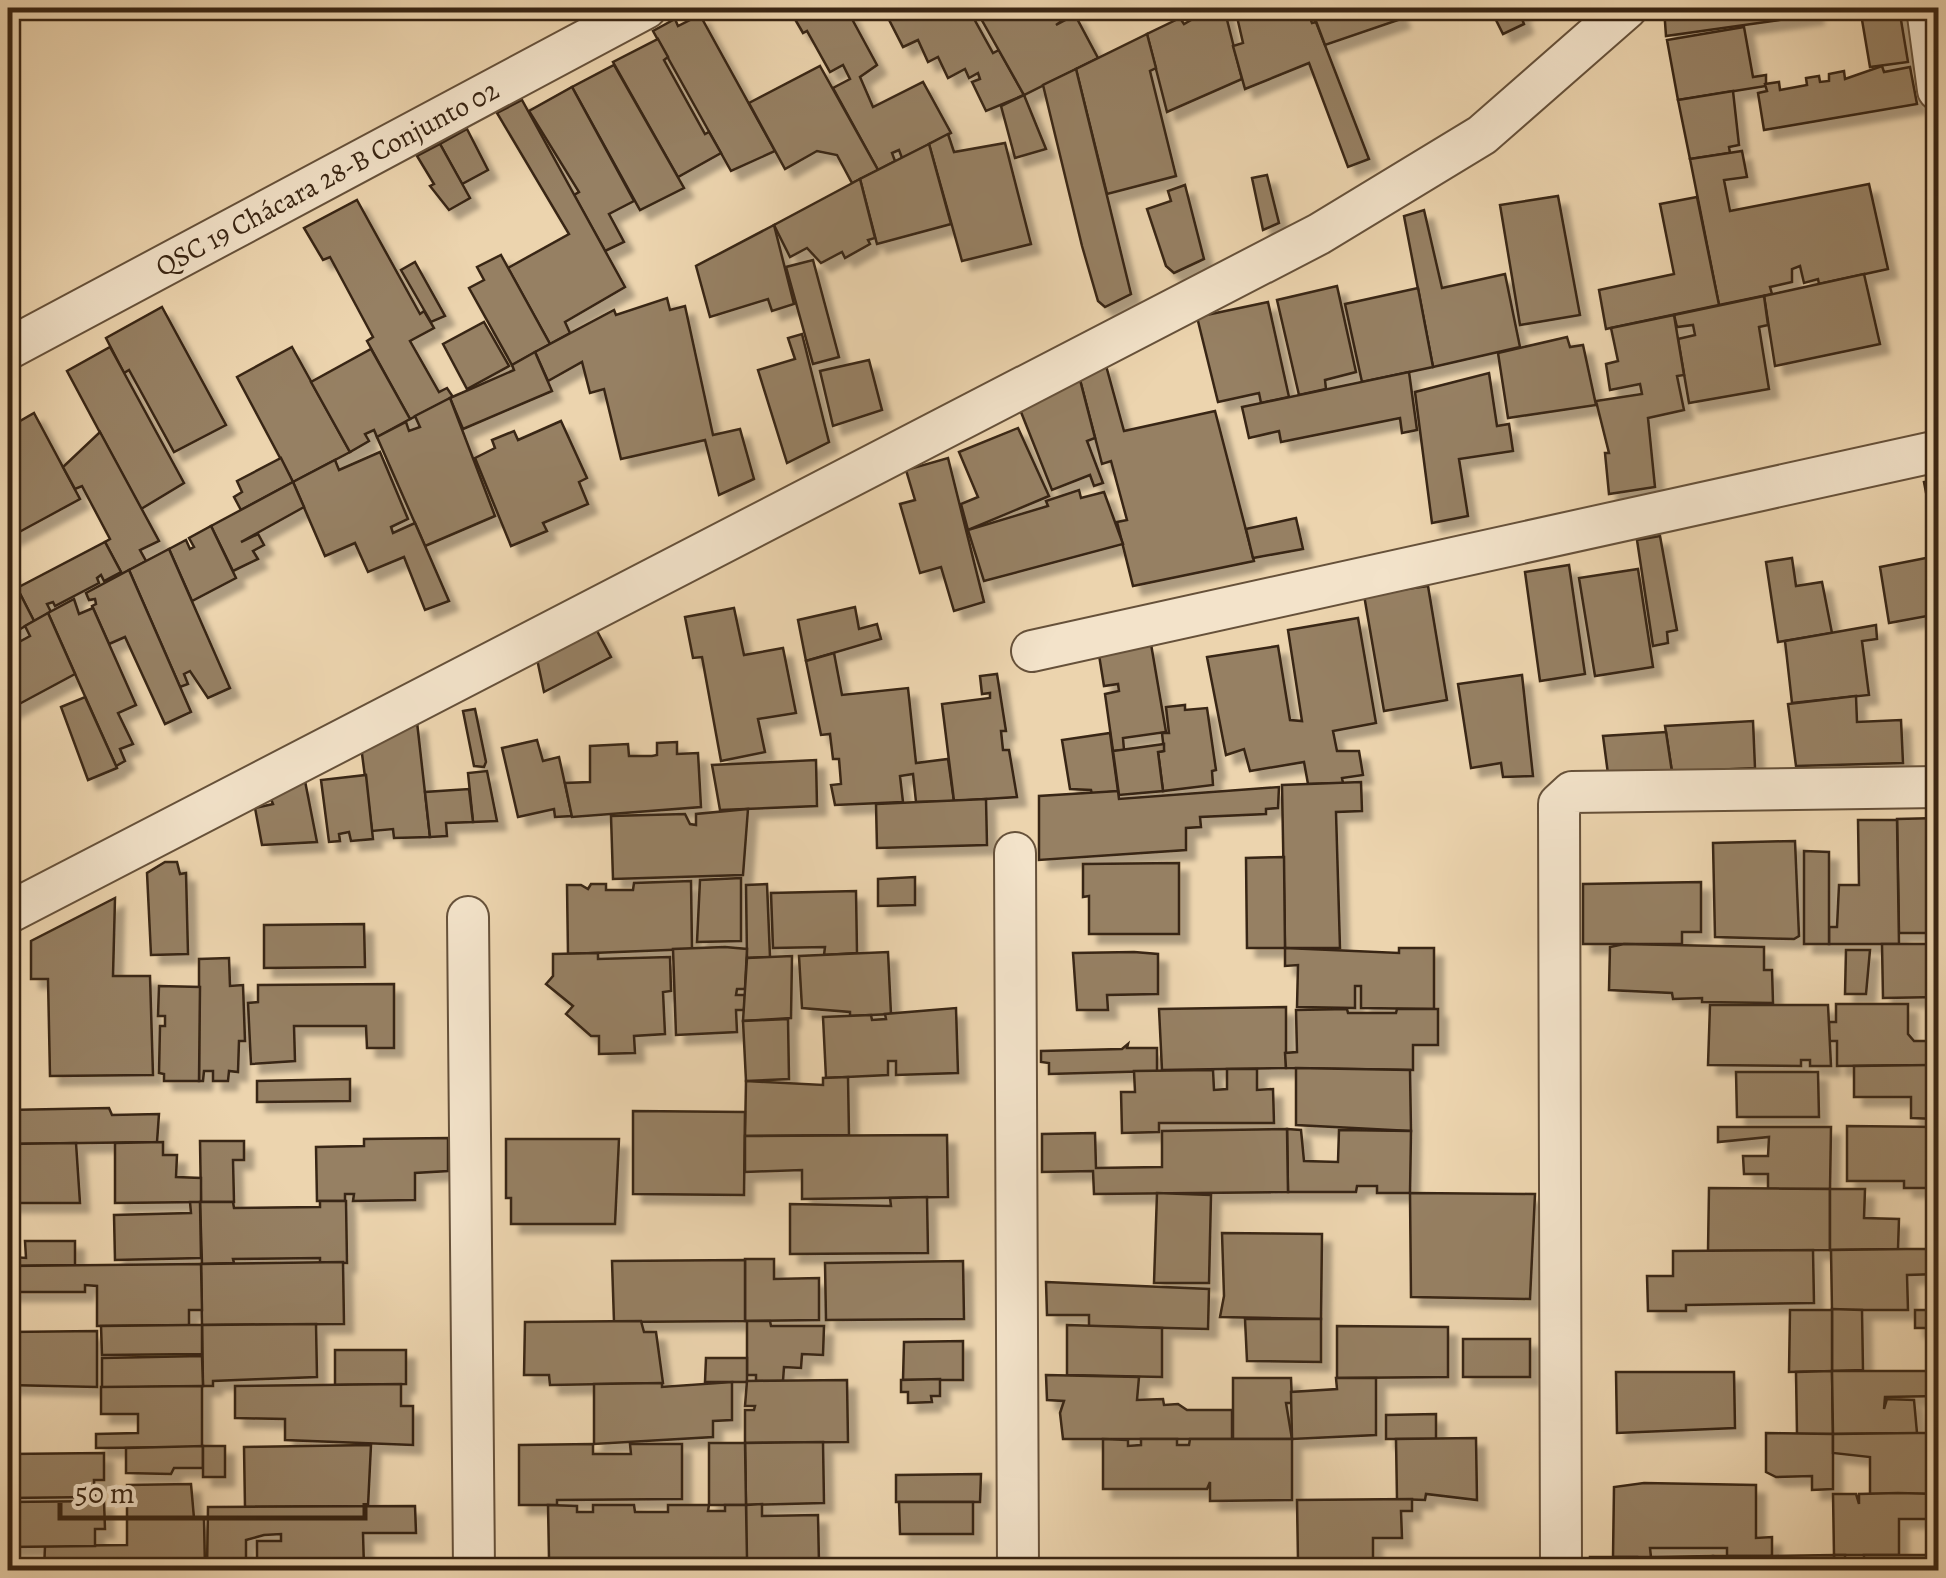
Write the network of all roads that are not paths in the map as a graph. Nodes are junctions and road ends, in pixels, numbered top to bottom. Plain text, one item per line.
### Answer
1 (646, 8) edge
2 (1627, 8) edge
3 (1927, 8) edge
4 (1938, 90) edge
5 (8, 350) edge
6 (1938, 451) edge
7 (1032, 651) dead end
8 (1938, 787) edge
9 (1015, 853) dead end
10 (8, 913) edge
11 (468, 917) dead end
12 (474, 1570) edge
13 (1018, 1570) edge
14 (1561, 1570) edge

1 - 5 street, QSC 19 Chácara 28-B Conjunto 02
2 - 10 street
3 - 4 street
6 - 7 street
8 - 14 street
9 - 13 street
11 - 12 street

